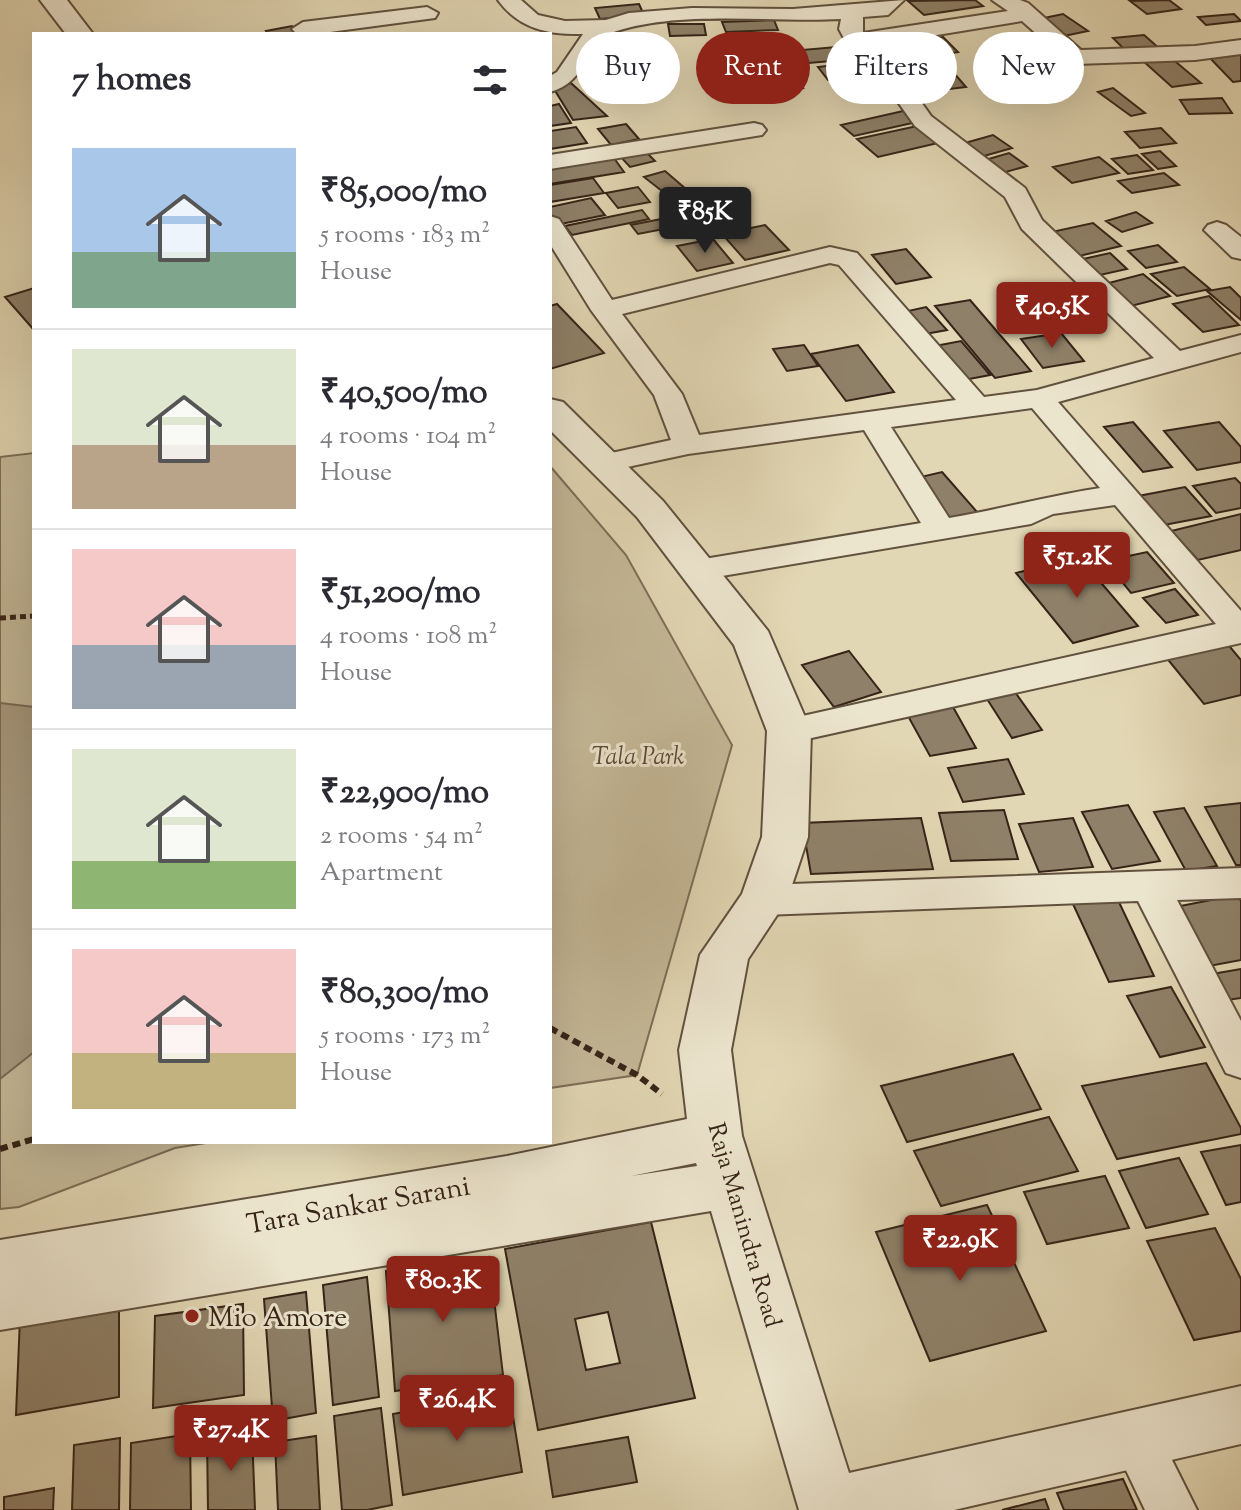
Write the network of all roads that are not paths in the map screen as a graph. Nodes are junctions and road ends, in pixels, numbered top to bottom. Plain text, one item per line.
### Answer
1 (53, 0) edge
2 (509, 0) edge
3 (893, 0) edge
4 (1003, 0) edge
5 (423, 6) edge
6 (854, 11) junction
7 (1027, 14) junction
8 (608, 27) junction
9 (303, 29) dead end
10 (78, 32) edge
11 (440, 32) edge
12 (852, 32) edge
13 (914, 32) edge
14 (1241, 47) edge
15 (552, 84) edge
16 (911, 104) edge
17 (754, 130) dead end
18 (552, 162) edge
19 (552, 227) edge
20 (1217, 230) dead end
21 (1241, 251) edge
22 (605, 310) junction
23 (1241, 343) edge
24 (1174, 361) junction
25 (1039, 398) junction
26 (976, 406) junction
27 (552, 412) edge
28 (872, 420) junction
29 (688, 445) junction
30 (604, 463) junction
31 (1121, 495) junction
32 (941, 530) junction
33 (698, 570) junction
34 (1240, 631) edge
35 (789, 731) junction
36 (1241, 883) edge
37 (1150, 886) junction
38 (763, 900) junction
39 (1241, 1061) edge
40 (723, 1160) junction
41 (0, 1265) edge
42 (0, 1304) edge
43 (1241, 1415) edge
44 (1136, 1439) junction
45 (821, 1509) edge
46 (1172, 1510) edge

1 - 10 street
2 - 8 street
3 - 6 street
4 - 7 street
5 - 9 street
5 - 11 street
6 - 8 street
6 - 12 street
7 - 13 street
7 - 14 street
8 - 15 street
16 - 24 street
17 - 18 street
19 - 22 street
20 - 21 street
22 - 26 street
22 - 29 street
23 - 24 street
24 - 25 street
25 - 26 street
25 - 31 street
26 - 28 street
27 - 30 street, Raja Manindra Road
28 - 29 street
28 - 32 street
29 - 30 street
30 - 33 street, Raja Manindra Road
31 - 32 street
31 - 34 street
32 - 33 street
33 - 35 street, Raja Manindra Road
34 - 35 street
35 - 38 street, Raja Manindra Road
36 - 37 street
37 - 38 street
37 - 39 street
38 - 40 street, Raja Manindra Road
40 - 41 street, Tara Sankar Sarani
40 - 42 street
40 - 45 street, Raja Manindra Road
43 - 44 street
44 - 45 street
44 - 46 street

